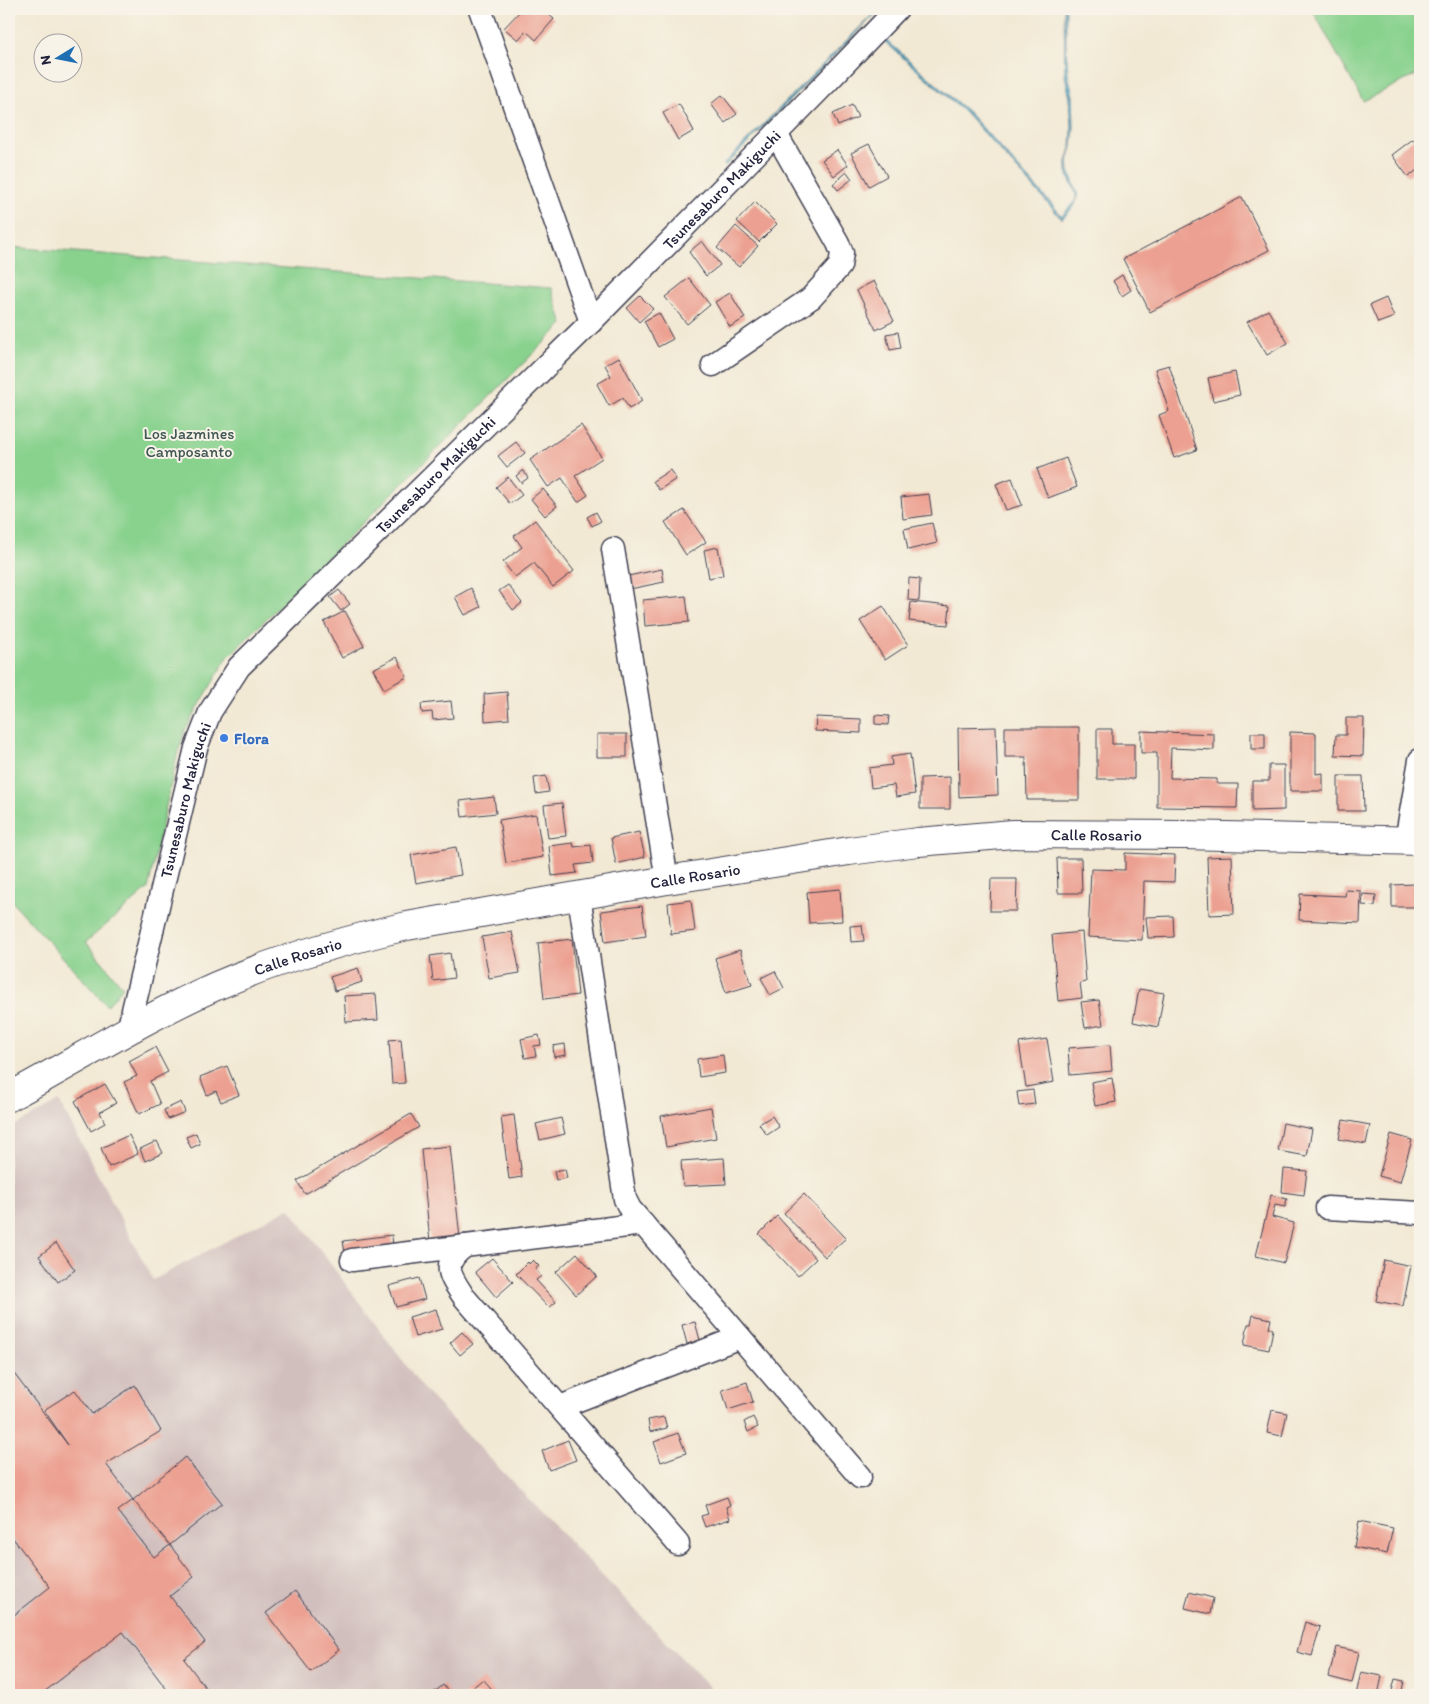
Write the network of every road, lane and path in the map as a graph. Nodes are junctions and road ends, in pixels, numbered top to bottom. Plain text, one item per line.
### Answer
1 (480, 9) edge
2 (897, 9) edge
3 (776, 134) junction
4 (591, 322) junction
5 (713, 365) dead end
6 (613, 549) dead end
7 (1420, 760) edge
8 (1413, 841) edge
9 (667, 880) junction
10 (578, 896) junction
11 (128, 1031) junction
12 (9, 1097) edge
13 (1327, 1208) dead end
14 (1420, 1213) edge
15 (643, 1224) junction
16 (465, 1246) junction
17 (352, 1260) dead end
18 (740, 1337) junction
19 (560, 1407) junction
20 (860, 1477) dead end
21 (678, 1544) dead end

1 - 4 street
2 - 3 street, Tsunesaburo Makiguchi
3 - 4 street, Tsunesaburo Makiguchi
3 - 5 street
4 - 11 street, Tsunesaburo Makiguchi
6 - 9 street
7 - 8 street
8 - 9 main road, Calle Rosario
9 - 10 main road, Calle Rosario
10 - 11 main road, Calle Rosario
10 - 15 street
11 - 12 main road, Calle Rosario
13 - 14 street
15 - 16 street
15 - 18 street
16 - 17 street
16 - 19 street
18 - 19 street
18 - 20 street
19 - 21 street

